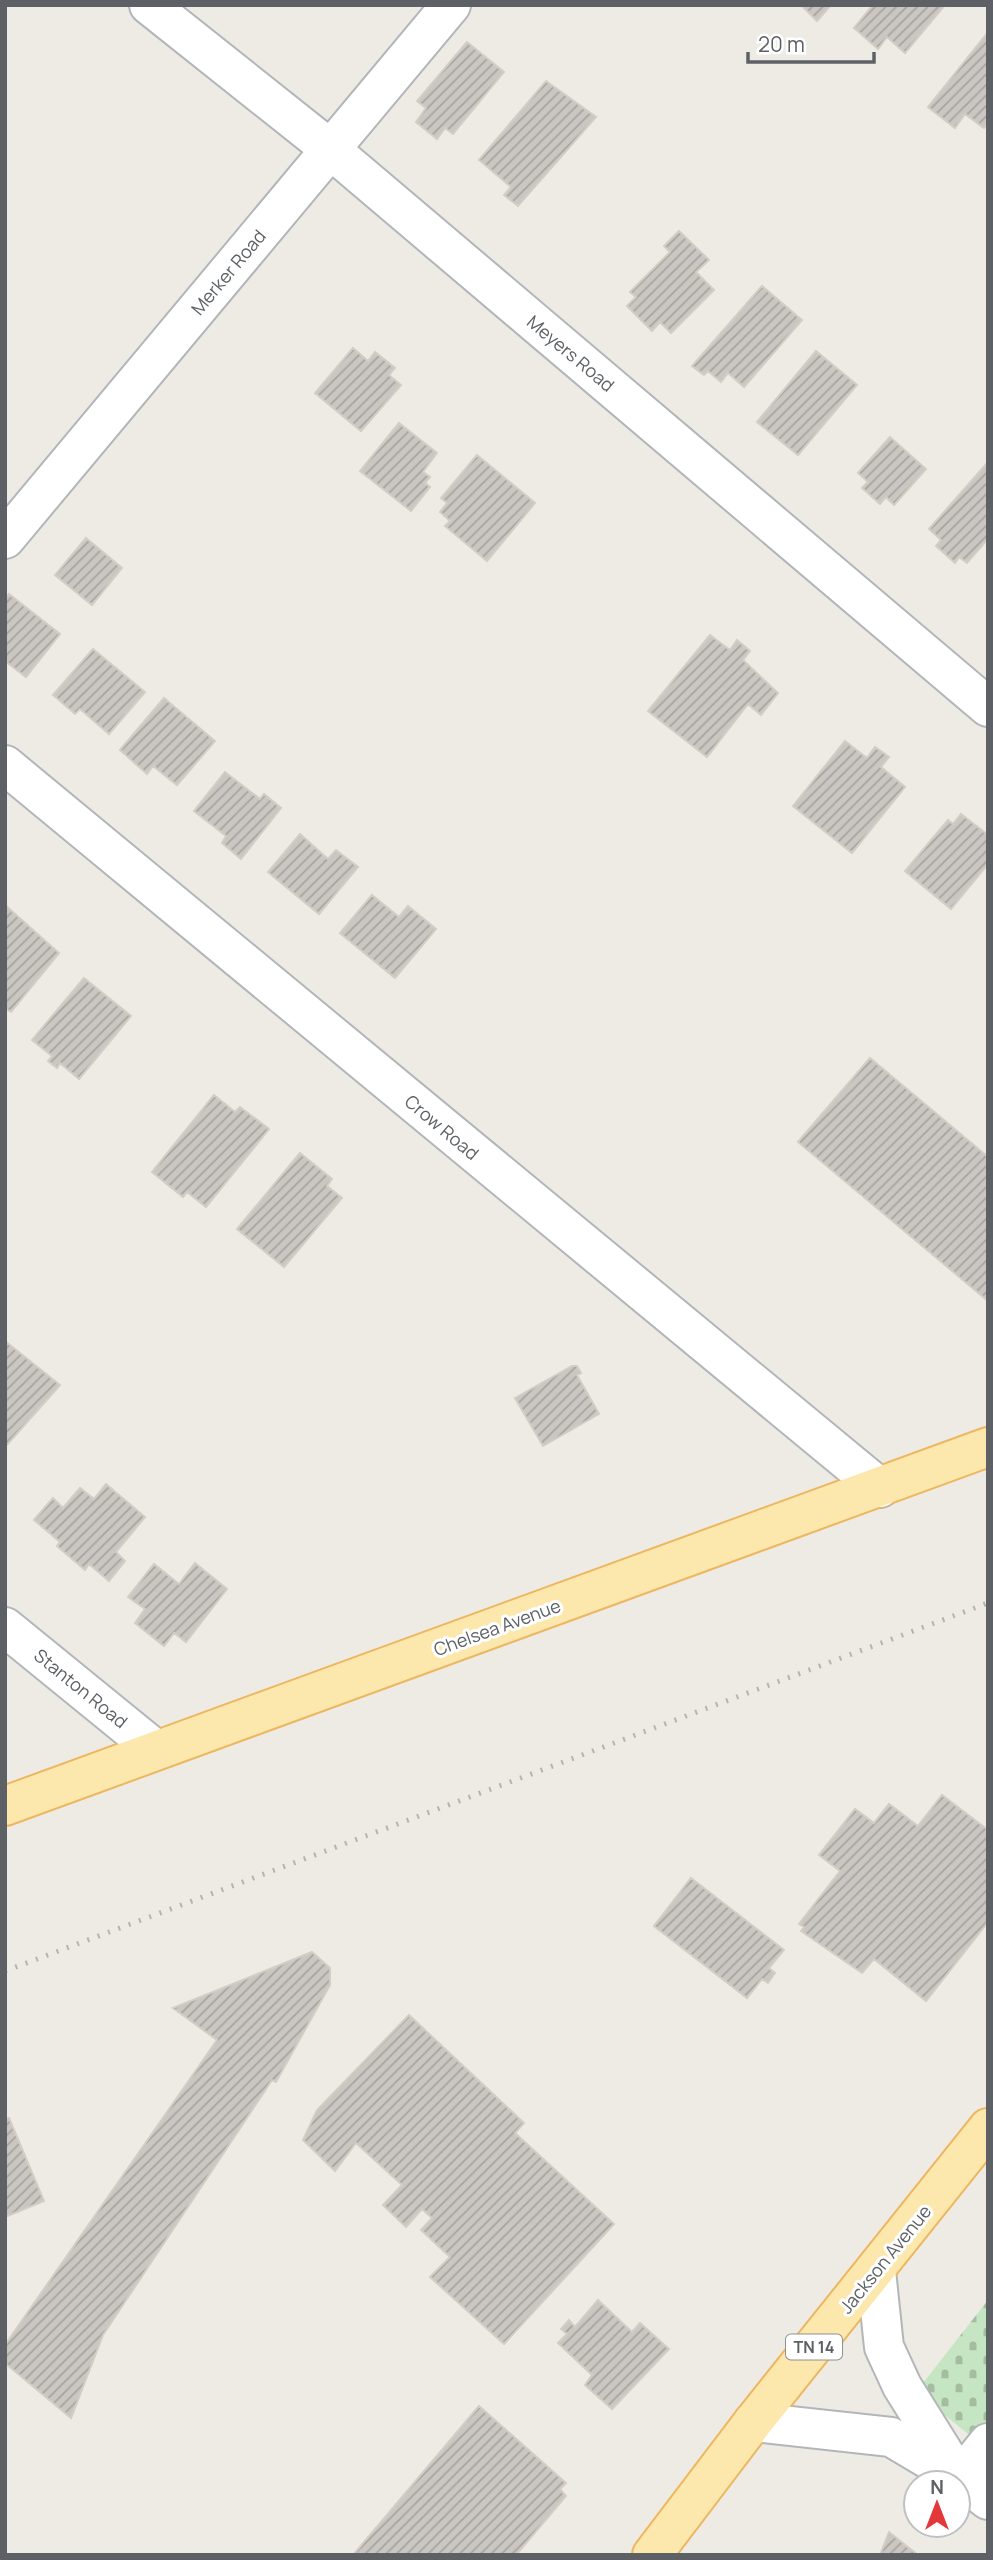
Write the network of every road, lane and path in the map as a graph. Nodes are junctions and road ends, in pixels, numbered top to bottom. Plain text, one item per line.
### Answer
1 (149, 5) edge
2 (451, 5) edge
3 (330, 149) junction
4 (5, 539) edge
5 (988, 707) edge
6 (5, 765) edge
7 (988, 1447) edge
8 (880, 1488) junction
9 (5, 1627) edge
10 (156, 1750) junction
11 (5, 1806) edge
12 (988, 2128) edge
13 (876, 2271) junction
14 (753, 2422) junction
15 (988, 2443) edge
16 (974, 2489) edge
17 (663, 2546) edge

1 - 3 street, Meyers Road
2 - 3 street, Merker Road
3 - 4 street, Merker Road
3 - 5 street, Meyers Road
6 - 8 street, Crow Road
7 - 8 main road, Chelsea Avenue
8 - 10 main road, Chelsea Avenue
9 - 10 street, Stanton Road
10 - 11 main road, Chelsea Avenue
12 - 13 main road, Jackson Avenue / TN 14
13 - 14 main road, Jackson Avenue / TN 14
13 - 16 street
14 - 16 street
14 - 17 main road, Jackson Avenue / TN 14
15 - 16 street

